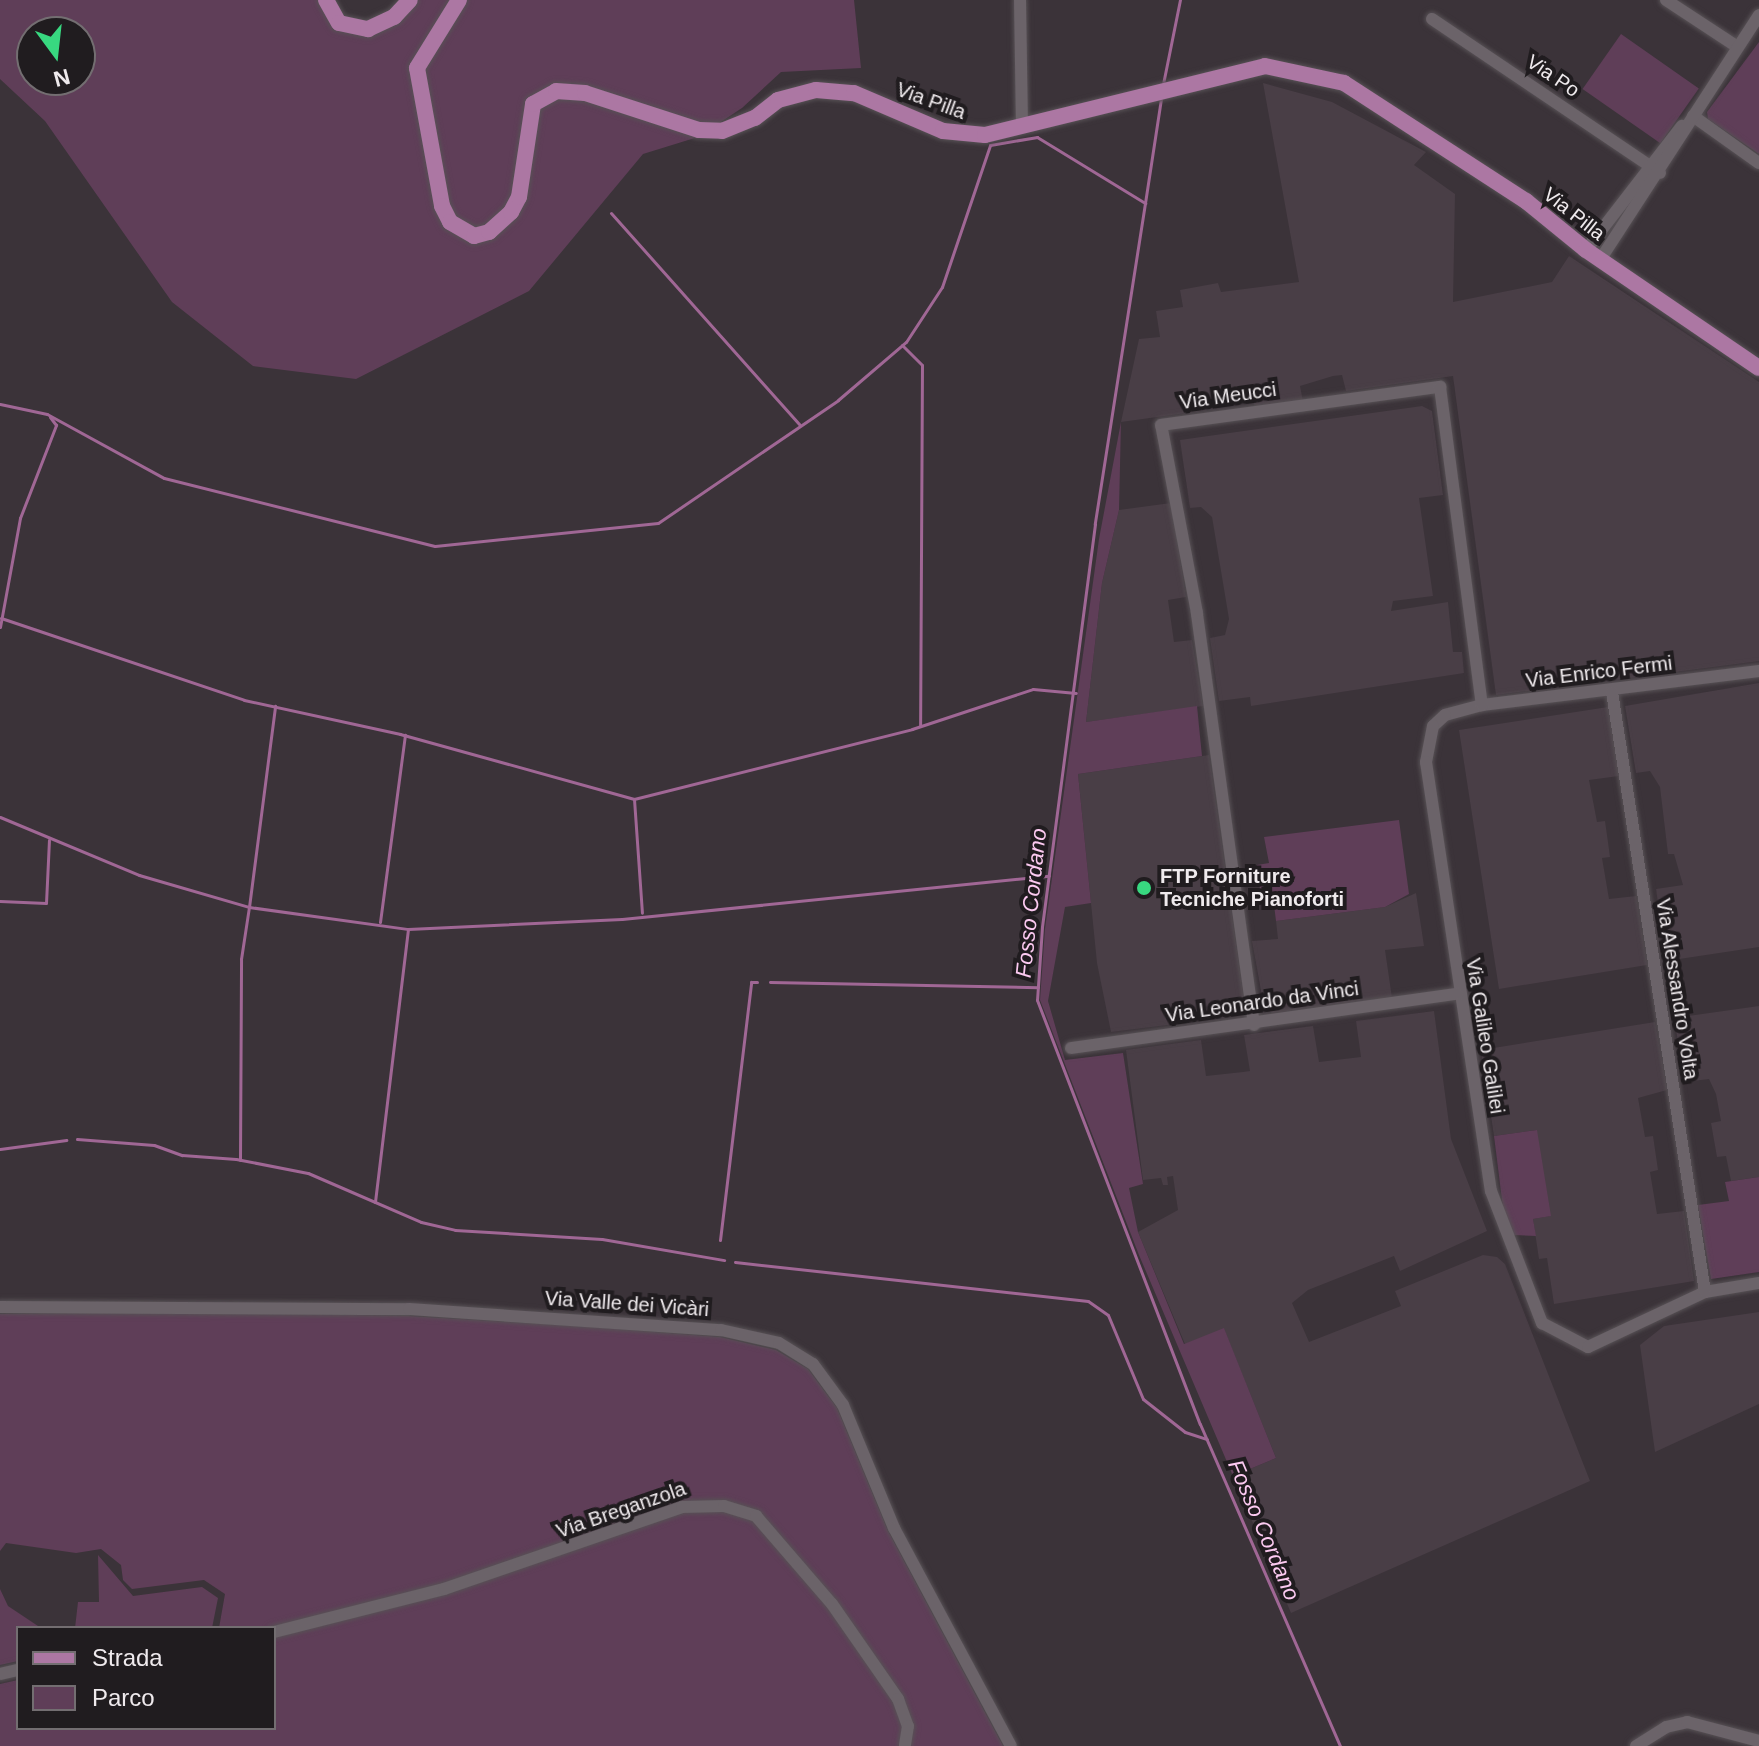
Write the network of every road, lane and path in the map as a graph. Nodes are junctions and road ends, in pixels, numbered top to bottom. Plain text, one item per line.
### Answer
1 (326, 0) edge
2 (410, 0) edge
3 (459, 0) edge
4 (1020, 0) edge
5 (1666, 0) edge
6 (1759, 15) edge
7 (1432, 19) dead end
8 (1736, 46) junction
9 (1693, 116) junction
10 (1022, 126) junction
11 (1759, 163) edge
12 (1656, 170) junction
13 (1600, 229) junction
14 (1614, 236) junction
15 (1593, 255) junction
16 (1759, 368) edge
17 (1759, 671) edge
18 (1612, 692) junction
19 (1482, 705) junction
20 (1445, 715) joint
21 (1457, 994) junction
22 (1254, 1025) junction
23 (1071, 1048) dead end
24 (1759, 1283) edge
25 (1705, 1292) junction
26 (0, 1307) edge
27 (276, 1631) edge
28 (1759, 1741) edge
29 (905, 1746) edge
30 (1011, 1746) edge
31 (1636, 1746) edge

1 - 2 main road
3 - 10 main road, Via Pilla
4 - 10 street
5 - 8 street
6 - 8 street
7 - 12 street, Via Po
8 - 9 street
9 - 11 street
9 - 12 street
10 - 15 main road, Via Pilla
12 - 13 street
12 - 14 street
13 - 14 street
13 - 15 street
14 - 15 street
15 - 16 main road, Via Pilla
17 - 18 street, Via Enrico Fermi
18 - 19 street, Via Enrico Fermi
18 - 25 street, Via Alessandro Volta
19 - 20 street, Via Enrico Fermi
19 - 22 street, Via Meucci
20 - 21 street, Via Galileo Galilei
21 - 22 street, Via Leonardo da Vinci
21 - 25 street, Via Galileo Galilei
22 - 23 street, Via Leonardo da Vinci
24 - 25 street
26 - 30 street, Via Valle dei Vicàri
27 - 29 street, Via Breganzola
28 - 31 street

